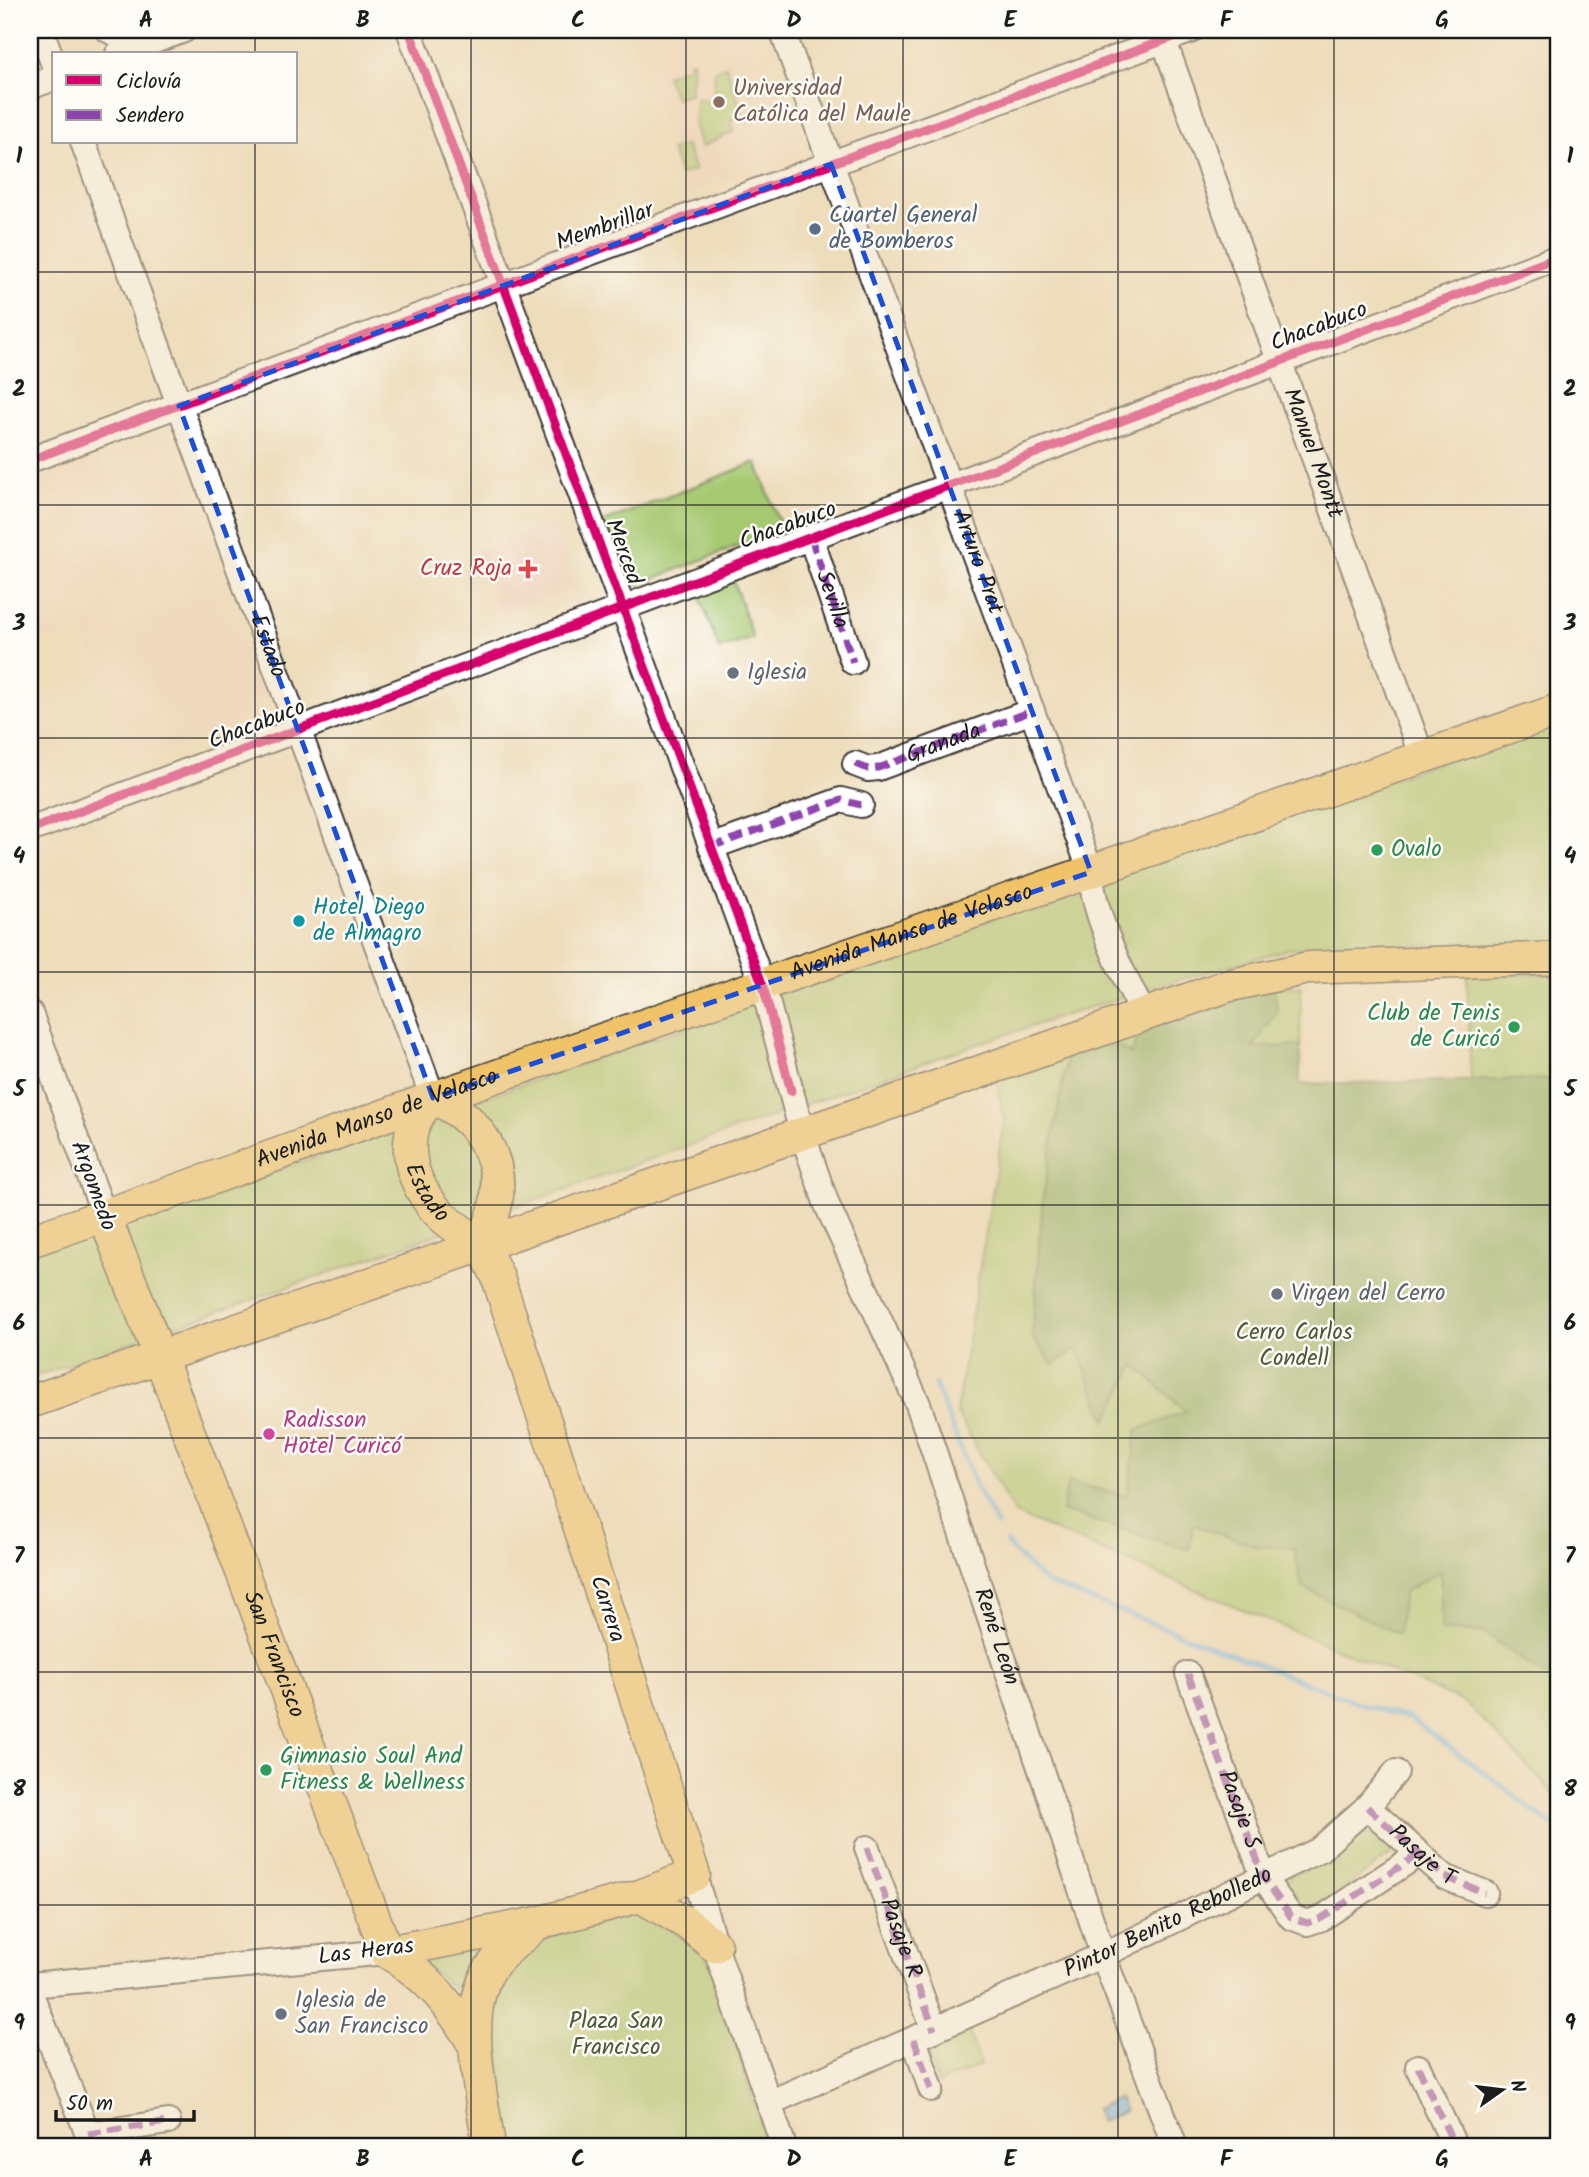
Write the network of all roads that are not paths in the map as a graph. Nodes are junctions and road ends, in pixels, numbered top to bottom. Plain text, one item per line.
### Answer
1 (41, 30) edge
2 (108, 30) edge
3 (184, 30) edge
4 (409, 30) edge
5 (782, 30) edge
6 (1192, 30) edge
7 (1162, 35) edge
8 (142, 45) junction
9 (123, 52) edge
10 (52, 60) edge
11 (52, 79) edge
12 (30, 87) edge
13 (84, 144) edge
14 (831, 164) junction
15 (1559, 257) edge
16 (503, 285) junction
17 (1280, 362) junction
18 (179, 406) junction
19 (30, 460) edge
20 (949, 486) junction
21 (811, 538) junction
22 (623, 608) junction
23 (853, 662) dead end
24 (1032, 710) junction
25 (1559, 710) edge
26 (298, 730) junction
27 (1422, 757) junction
28 (855, 764) dead end
29 (861, 804) dead end
30 (30, 830) edge
31 (711, 846) junction
32 (1091, 872) junction
33 (1559, 958) edge
34 (762, 986) junction
35 (30, 1013) edge
36 (1144, 1014) junction
37 (433, 1098) junction
38 (802, 1133) junction
39 (104, 1215) junction
40 (30, 1241) edge
41 (482, 1245) junction
42 (160, 1357) junction
43 (30, 1402) edge
44 (1188, 1674) dead end
45 (1396, 1772) dead end
46 (1367, 1807) junction
47 (867, 1848) dead end
48 (1419, 1854) junction
49 (694, 1875) junction
50 (1264, 1878) junction
51 (1485, 1893) dead end
52 (640, 1896) junction
53 (538, 1923) junction
54 (715, 1946) junction
55 (387, 1952) junction
56 (1103, 1955) junction
57 (30, 1985) edge
58 (30, 1992) edge
59 (924, 2034) junction
60 (475, 2046) junction
61 (1418, 2067) dead end
62 (931, 2089) dead end
63 (769, 2103) junction
64 (168, 2122) dead end
65 (89, 2141) edge
66 (784, 2146) edge
67 (489, 2147) edge
68 (1175, 2147) edge
69 (1455, 2147) edge

1 - 10 street
2 - 8 street
3 - 8 street
4 - 16 street, Merced
5 - 14 street, Arturo Prat
6 - 7 street, Membrillar
7 - 14 street, Membrillar
7 - 17 street, Manuel Montt
8 - 9 street
11 - 12 street
13 - 18 street, Estado
14 - 16 street, Membrillar
14 - 20 street, Arturo Prat
15 - 17 street, Chacabuco
16 - 18 street, Membrillar
16 - 22 street, Merced
17 - 20 street, Chacabuco
17 - 27 street, Manuel Montt
18 - 19 street, Membrillar
18 - 26 street, Estado
20 - 21 street, Chacabuco
20 - 24 street, Arturo Prat
21 - 22 street, Chacabuco
21 - 23 street, Sevilla
22 - 26 street, Chacabuco
22 - 31 street, Merced
24 - 28 street, Granada
24 - 32 street, Arturo Prat
25 - 27 main road, Avenida Manso de Velasco
26 - 30 street, Chacabuco
26 - 37 street, Estado
27 - 32 main road, Avenida Manso de Velasco
29 - 31 street
31 - 34 street, Merced
32 - 34 main road, Avenida Manso de Velasco
32 - 36 street, Arturo Prat
33 - 36 main road
34 - 37 main road, Avenida Manso de Velasco
34 - 38 street, Merced
35 - 39 street, Argomedo
36 - 38 main road
37 - 39 main road, Avenida Manso de Velasco
37 - 41 main road
37 - 41 main road, Estado
38 - 41 main road
38 - 56 street, René León
39 - 40 main road, Avenida Manso de Velasco
39 - 42 main road, Argomedo
41 - 42 main road
41 - 49 main road, Carrera
42 - 43 main road
42 - 55 main road, San Francisco
44 - 50 street, Pasaje S
45 - 46 street, Pintor Benito Rebolledo
46 - 48 street, Pasaje T
46 - 50 street, Pintor Benito Rebolledo
47 - 59 street, Pasaje R
48 - 50 street, Pasaje S
48 - 51 street, Pasaje T
49 - 52 main road, Las Heras
49 - 54 street, Carrera
50 - 56 street, Pintor Benito Rebolledo
52 - 53 main road, Las Heras
52 - 54 main road
53 - 55 main road, Las Heras
53 - 60 main road
54 - 63 street, Carrera
55 - 57 street, Las Heras
55 - 60 main road
56 - 59 street, Pintor Benito Rebolledo
56 - 68 street, René León
58 - 65 street
59 - 62 street
59 - 63 street, Pintor Benito Rebolledo
60 - 67 main road
61 - 69 street
63 - 66 street, Carrera
64 - 65 street

